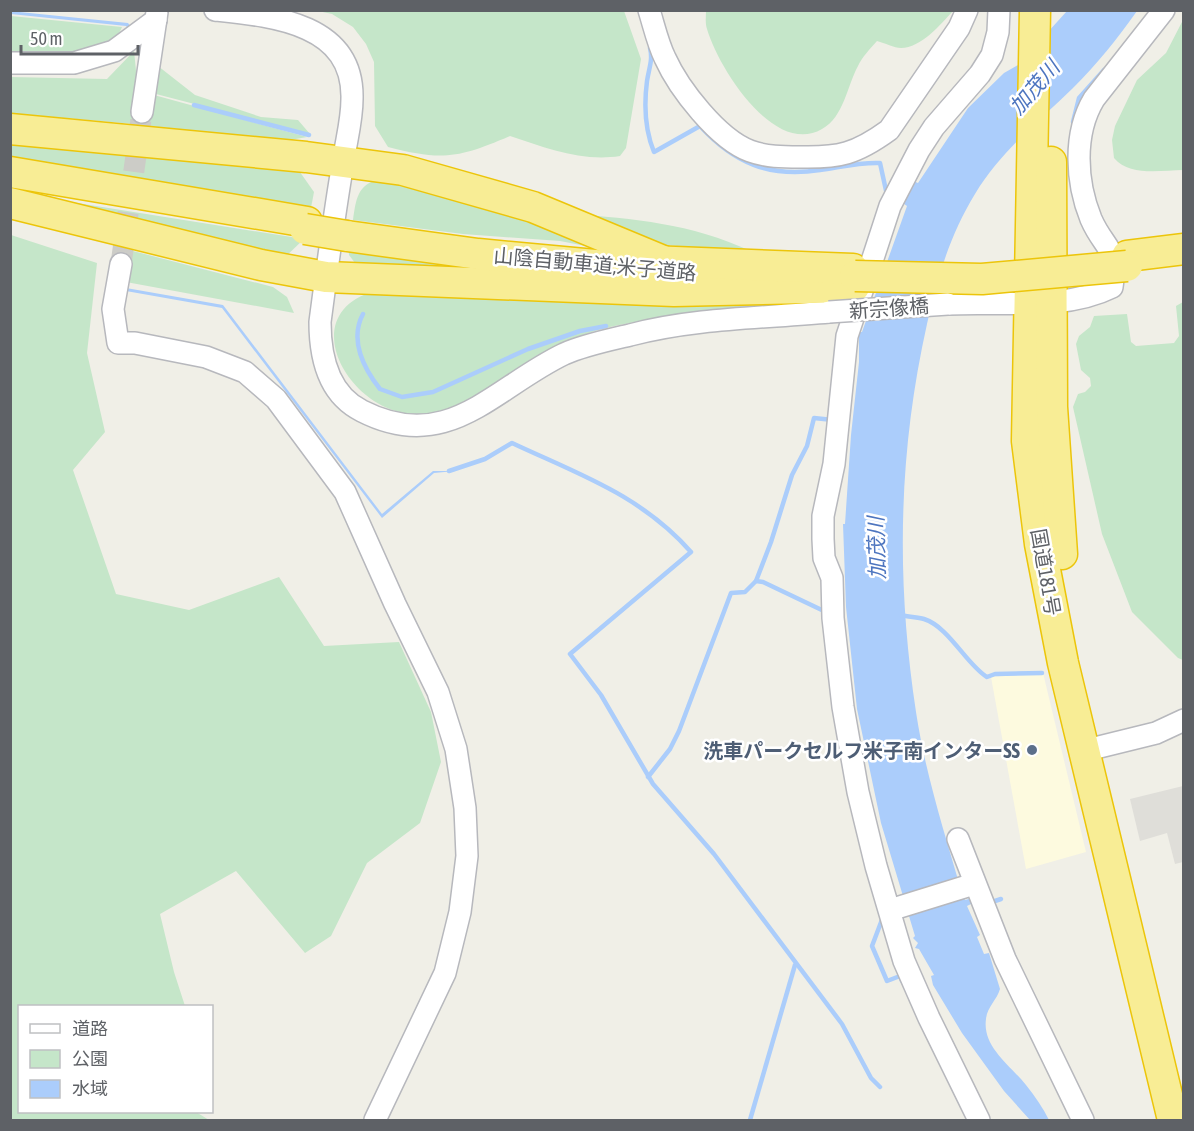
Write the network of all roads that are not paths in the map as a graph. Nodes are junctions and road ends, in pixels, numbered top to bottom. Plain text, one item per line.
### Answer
1 (215, 10) edge
2 (649, 10) edge
3 (967, 10) edge
4 (999, 10) edge
5 (1035, 10) edge
6 (1052, 10) edge
7 (1164, 10) edge
8 (157, 15) edge
9 (10, 63) edge
10 (142, 112) tunnel mouth
11 (10, 129) edge
12 (1041, 160) junction
13 (343, 162) junction
14 (10, 172) edge
15 (10, 181) edge
16 (10, 203) edge
17 (306, 226) junction
18 (348, 233) junction
19 (1184, 249) edge
20 (1184, 259) edge
21 (1127, 261) junction
22 (668, 263) junction
23 (121, 264) tunnel mouth
24 (326, 277) junction
25 (854, 278) junction
26 (1042, 302) junction
27 (1184, 720) edge
28 (1090, 749) junction
29 (958, 839) dead end
30 (967, 886) junction
31 (894, 908) junction
32 (1184, 1095) edge
33 (375, 1120) edge
34 (979, 1120) edge
35 (1083, 1120) edge
36 (1173, 1120) edge

1 - 13 street, 新宗像橋
2 - 3 street
4 - 31 street
5 - 12 highway, 国道181号
6 - 12 highway, 国道181号
7 - 26 street, 新宗像橋
8 - 9 street
8 - 10 street
11 - 13 highway
12 - 26 highway, 国道181号
13 - 22 highway
13 - 24 street, 新宗像橋
14 - 17 highway, 山陰自動車道;米子道路
15 - 17 highway, 山陰自動車道;米子道路
16 - 24 highway
17 - 18 highway, 山陰自動車道;米子道路, bridge
18 - 22 highway, 山陰自動車道;米子道路
18 - 25 highway, 山陰自動車道;米子道路
19 - 21 highway, 山陰自動車道;米子道路
20 - 21 highway, 山陰自動車道;米子道路
21 - 25 highway, 山陰自動車道;米子道路
21 - 25 highway, 山陰自動車道;米子道路, bridge
22 - 25 highway, 山陰自動車道;米子道路
23 - 33 street
24 - 25 highway
24 - 26 street, 新宗像橋, bridge
26 - 28 highway, 国道181号
27 - 28 street
28 - 32 highway, 国道181号
28 - 36 highway, 国道181号
29 - 30 street
30 - 31 street
30 - 35 street
31 - 34 street

